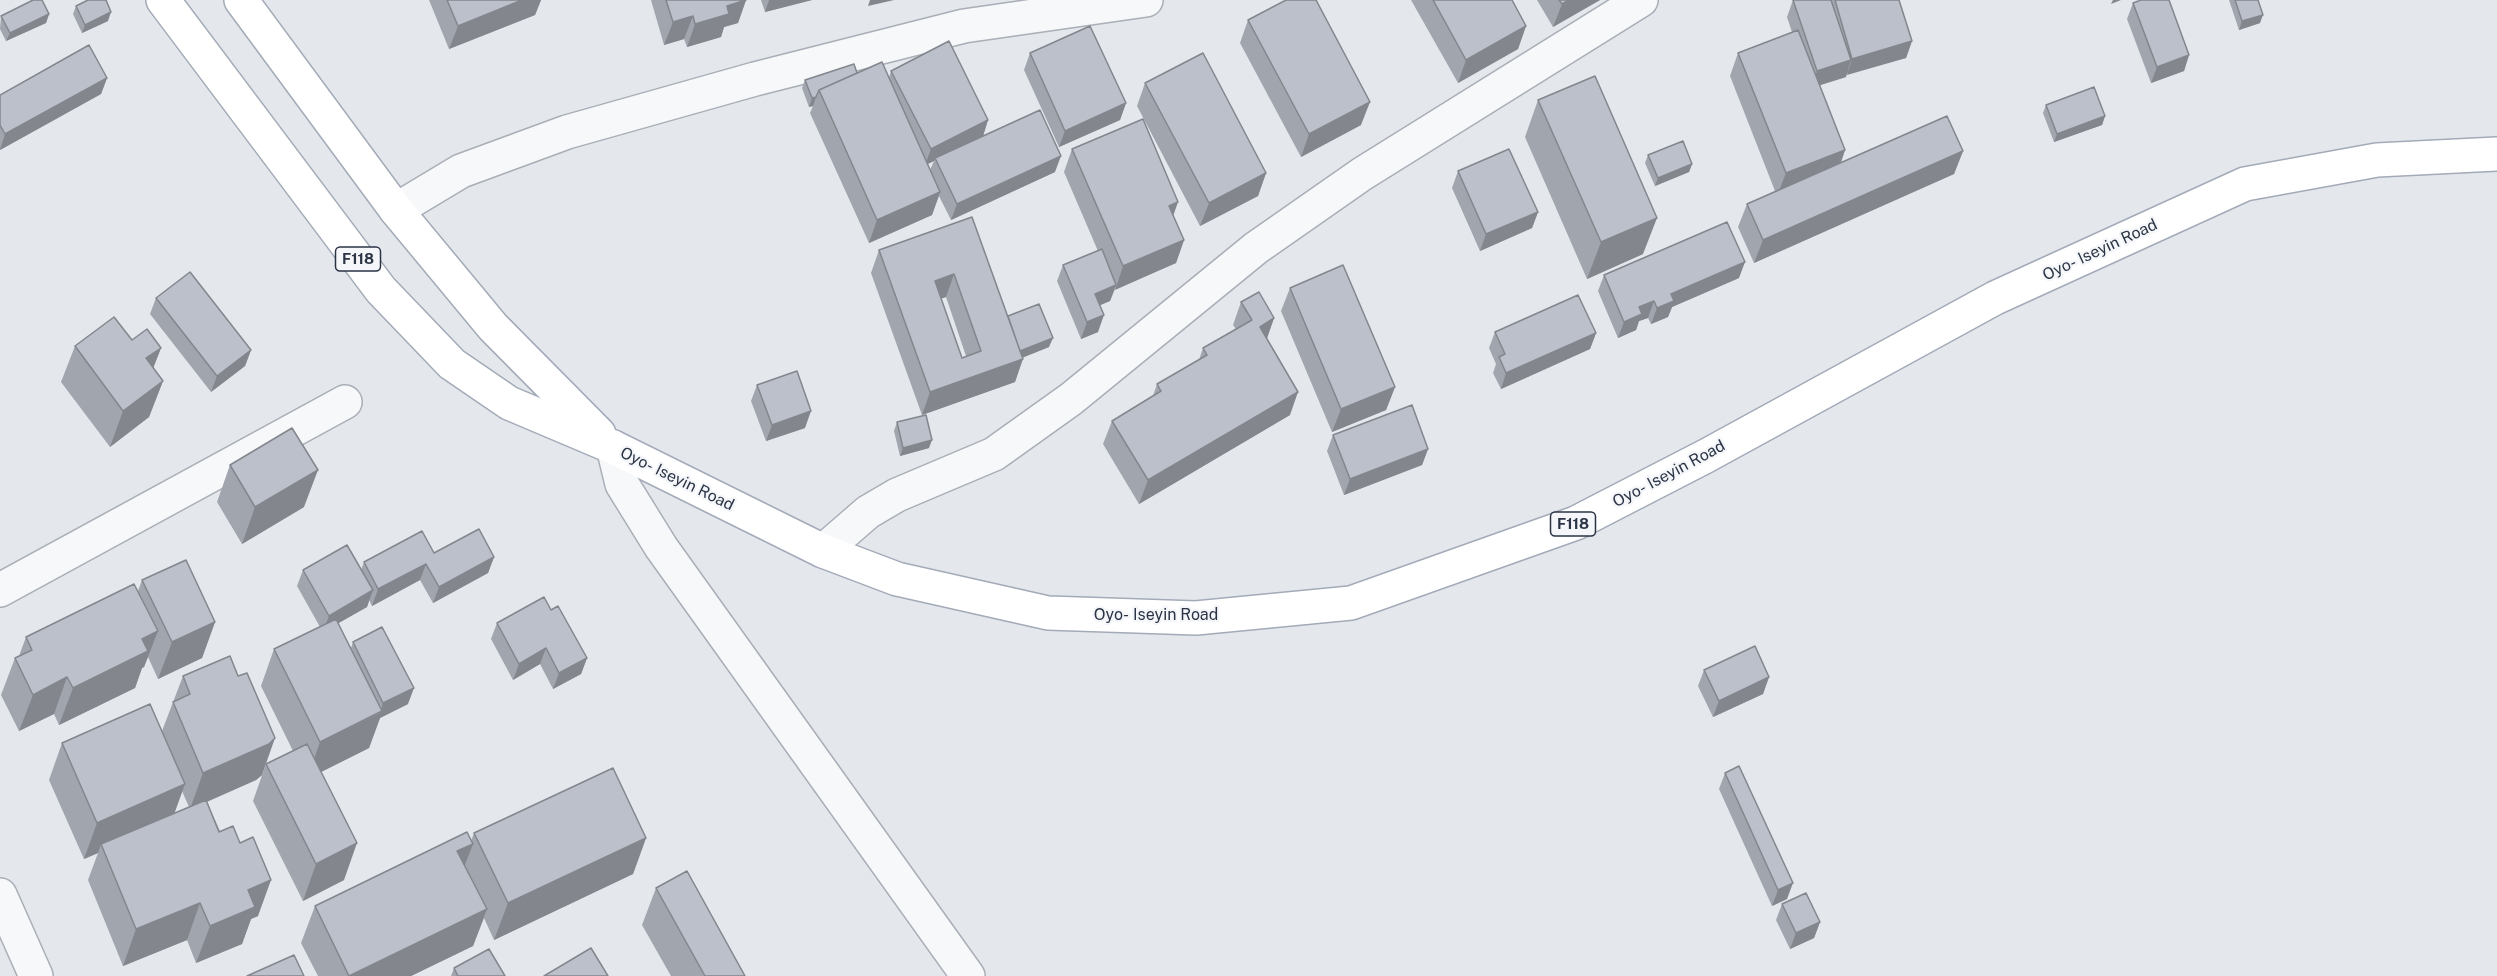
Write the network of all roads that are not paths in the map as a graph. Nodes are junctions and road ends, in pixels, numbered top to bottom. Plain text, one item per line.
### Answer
1 (163, 0) edge
2 (241, 0) edge
3 (1146, 0) edge
4 (1641, 0) edge
5 (2497, 154) edge
6 (396, 210) junction
7 (345, 402) dead end
8 (613, 447) junction
9 (823, 551) junction
10 (0, 590) edge
11 (0, 895) edge
12 (36, 976) edge
13 (968, 976) edge

1 - 8 main road, F118
2 - 6 main road, F118
3 - 6 street
4 - 9 street
5 - 9 main road, Oyo- Iseyin Road / F118
6 - 8 main road, F118
7 - 10 street
8 - 9 main road, Oyo- Iseyin Road / F118
8 - 13 street
11 - 12 street

